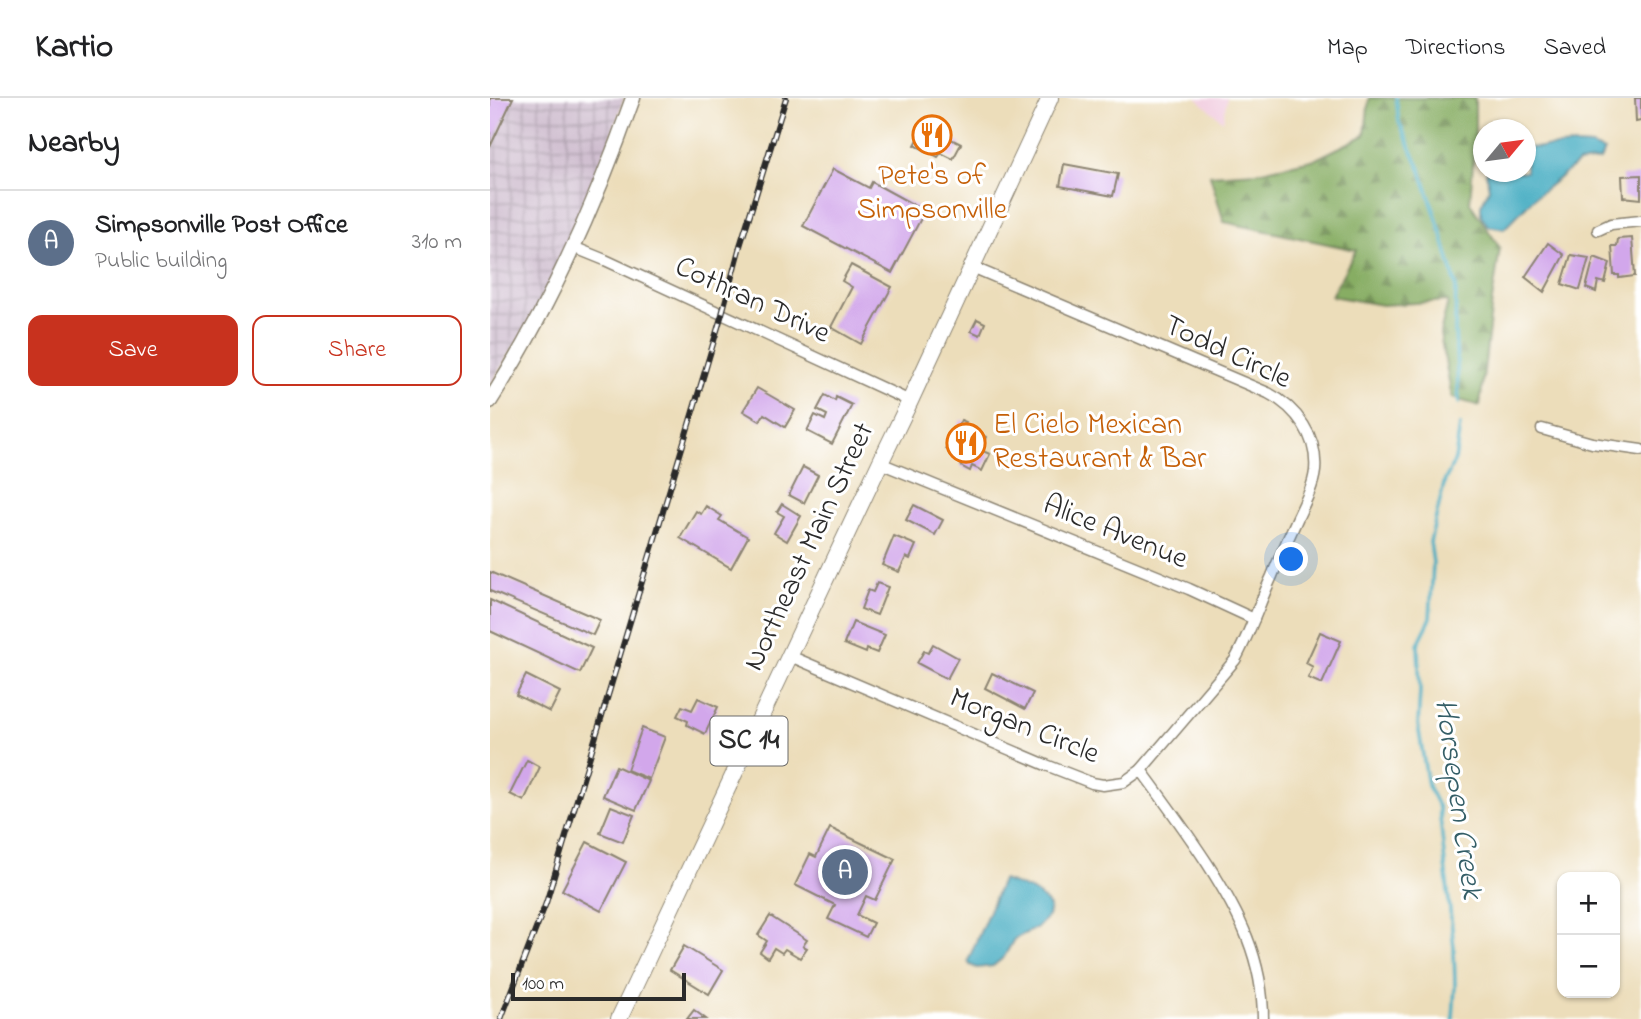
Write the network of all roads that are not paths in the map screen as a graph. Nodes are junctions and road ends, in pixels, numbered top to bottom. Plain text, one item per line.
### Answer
1 (633, 98) edge
2 (1050, 98) edge
3 (1641, 220) edge
4 (1598, 230) dead end
5 (573, 247) junction
6 (972, 267) junction
7 (490, 401) edge
8 (910, 401) junction
9 (1542, 429) dead end
10 (1641, 450) edge
11 (880, 463) junction
12 (1254, 620) junction
13 (790, 656) junction
14 (1141, 770) junction
15 (619, 1019) edge
16 (1263, 1019) edge

1 - 5 street
2 - 6 main road, Northeast Main Street / SC 14
3 - 4 street
5 - 7 street
5 - 8 street, Cothran Drive
6 - 8 main road, Northeast Main Street / SC 14
6 - 12 street, Todd Circle
8 - 11 main road, Northeast Main Street / SC 14
9 - 10 street
11 - 12 street, Alice Avenue
11 - 13 main road, Northeast Main Street / SC 14
12 - 14 street, Morgan Circle
13 - 14 street, Morgan Circle
13 - 15 main road, Northeast Main Street / SC 14
14 - 16 street

